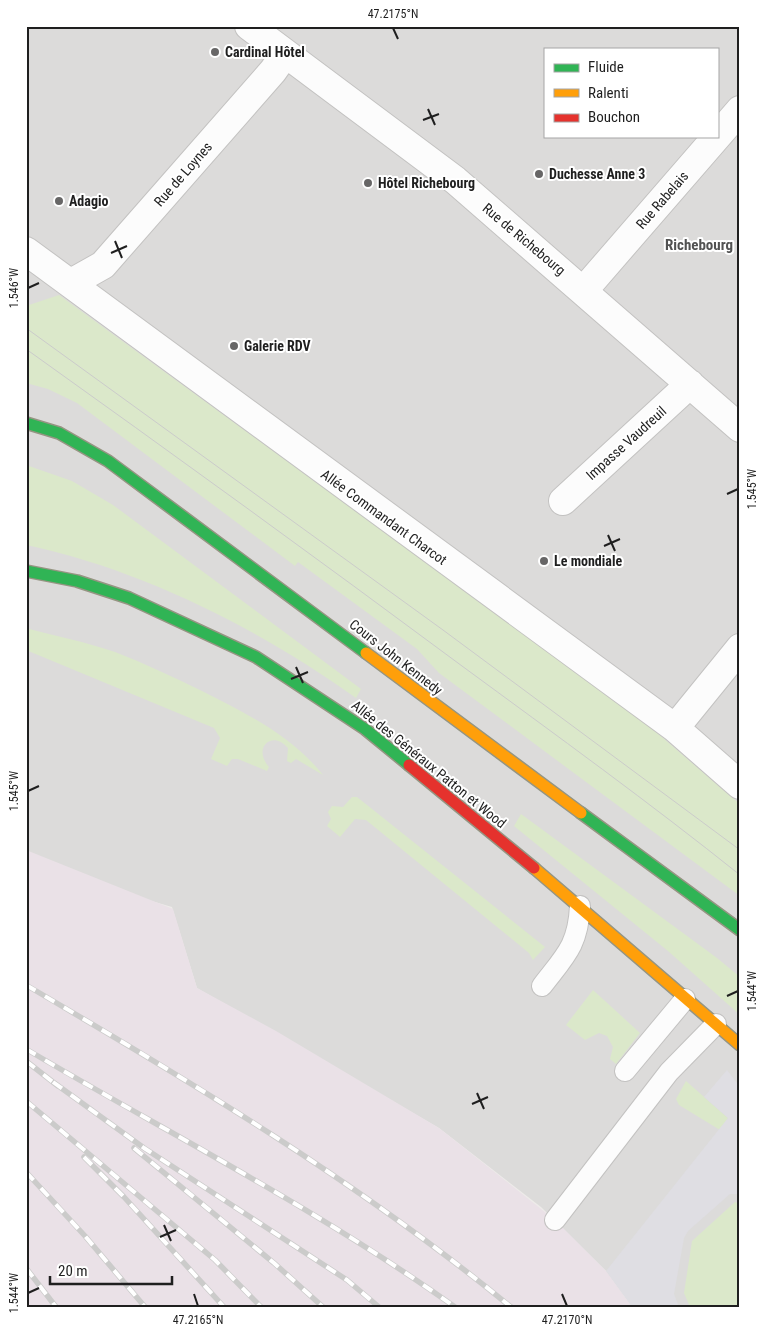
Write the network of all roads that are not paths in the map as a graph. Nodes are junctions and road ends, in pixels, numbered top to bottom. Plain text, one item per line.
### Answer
1 (249, 26) edge
2 (285, 54) junction
3 (740, 110) edge
4 (718, 135) edge
5 (716, 138) edge
6 (26, 252) edge
7 (71, 283) junction
8 (584, 290) junction
9 (690, 384) junction
10 (26, 423) edge
11 (740, 428) edge
12 (563, 501) dead end
13 (26, 571) edge
14 (740, 648) edge
15 (674, 728) junction
16 (740, 785) edge
17 (580, 906) junction
18 (740, 930) edge
19 (542, 986) dead end
20 (686, 999) junction
21 (716, 1024) junction
22 (740, 1045) edge
23 (625, 1071) dead end
24 (555, 1220) dead end

1 - 2 street, Rue de Richebourg
2 - 7 street, Rue de Loynes
2 - 8 street, Rue de Richebourg
3 - 4 street, Rue Rabelais
5 - 8 street, Rue Rabelais
6 - 7 street, Allée Commandant Charcot
7 - 15 street, Allée Commandant Charcot
8 - 9 street, Rue de Richebourg
9 - 11 street, Rue de Richebourg
9 - 12 street, Impasse Vaudreuil
10 - 18 street, Cours John Kennedy
13 - 17 street, Allée des Généraux Patton et Wood
14 - 15 street
15 - 16 street, Allée Commandant Charcot
17 - 19 lane
17 - 20 street, Allée des Généraux Patton et Wood
20 - 21 street, Allée des Généraux Patton et Wood
20 - 23 lane
21 - 22 street, Allée des Généraux Patton et Wood
21 - 24 lane

